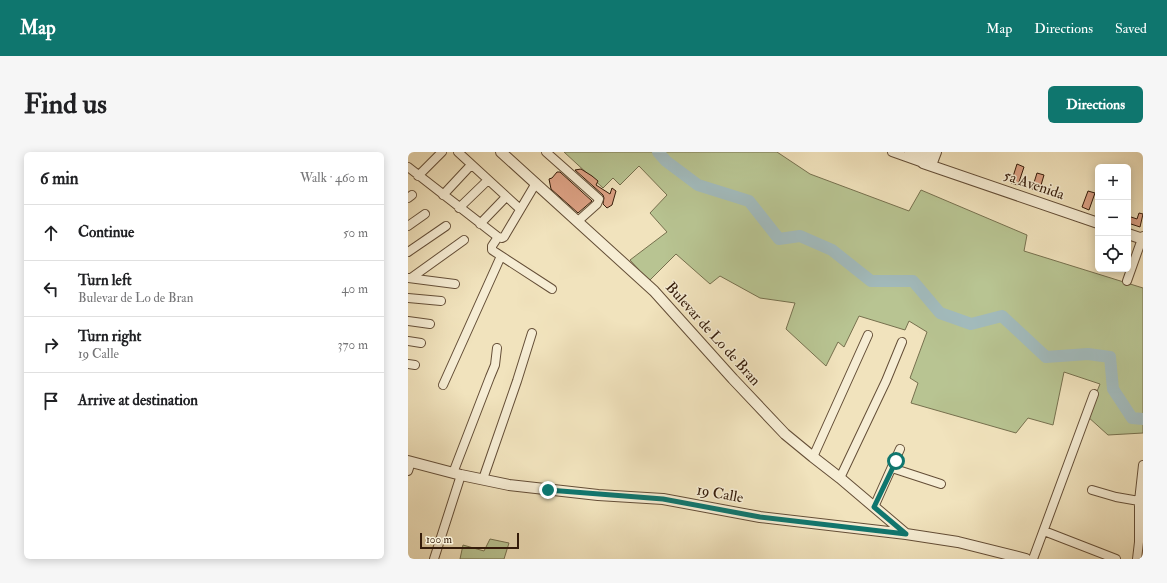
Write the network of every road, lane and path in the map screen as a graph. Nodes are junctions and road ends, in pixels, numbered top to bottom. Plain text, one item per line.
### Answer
1 (442, 152) edge
2 (458, 152) edge
3 (501, 152) edge
4 (546, 152) edge
5 (892, 152) edge
6 (909, 152) edge
7 (929, 158) edge
8 (472, 165) junction
9 (408, 167) edge
10 (418, 176) junction
11 (488, 180) junction
12 (536, 183) junction
13 (443, 195) junction
14 (506, 197) junction
15 (459, 208) junction
16 (520, 210) junction
17 (425, 214) dead end
18 (1095, 215) edge
19 (578, 221) junction
20 (1095, 222) edge
21 (480, 224) junction
22 (408, 226) edge
23 (446, 226) dead end
24 (1131, 229) edge
25 (1131, 234) edge
26 (1143, 236) edge
27 (498, 237) junction
28 (464, 240) dead end
29 (408, 252) edge
30 (500, 256) junction
31 (409, 278) edge
32 (1127, 281) dead end
33 (455, 284) dead end
34 (552, 289) dead end
35 (408, 298) edge
36 (441, 302) dead end
37 (408, 321) edge
38 (430, 324) dead end
39 (532, 333) dead end
40 (868, 335) dead end
41 (408, 341) edge
42 (902, 342) dead end
43 (421, 343) dead end
44 (497, 348) dead end
45 (444, 385) dead end
46 (1094, 394) dead end
47 (900, 450) dead end
48 (813, 457) junction
49 (409, 465) edge
50 (1143, 465) edge
51 (892, 468) junction
52 (457, 474) junction
53 (840, 478) junction
54 (483, 480) junction
55 (941, 484) dead end
56 (1092, 490) dead end
57 (1139, 501) junction
58 (874, 507) junction
59 (1044, 531) junction
60 (906, 534) junction
61 (434, 559) edge
62 (1026, 559) edge
63 (1033, 559) edge
64 (1116, 559) edge
65 (1137, 559) edge

1 - 10 street
2 - 8 street
3 - 12 street, Bulevar de Lo de Bran
4 - 19 street
5 - 7 street, 5a Avenida
6 - 7 street, 5a Avenida
7 - 18 street, 5a Avenida
7 - 20 street, 5a Avenida
8 - 11 street
8 - 13 street
9 - 10 street
10 - 13 street
11 - 14 street
11 - 15 street
12 - 16 street
12 - 19 street, Bulevar de Lo de Bran
13 - 15 street
14 - 16 street
14 - 21 street
15 - 21 street
16 - 27 street
17 - 22 street
19 - 48 street, Bulevar de Lo de Bran
21 - 27 street
23 - 29 street
24 - 26 street
25 - 26 street
26 - 32 street
27 - 30 street
28 - 31 street
30 - 34 street
30 - 45 street
31 - 33 street
35 - 36 street
37 - 38 street
39 - 54 street
40 - 48 street
41 - 43 street
42 - 53 street
44 - 52 street
46 - 59 street
47 - 51 street
48 - 53 street, Bulevar de Lo de Bran
49 - 52 street, 19 Calle
50 - 57 street
51 - 55 street
51 - 58 street
52 - 54 street, 19 Calle
52 - 61 street
53 - 58 street, Bulevar de Lo de Bran
54 - 60 street, 19 Calle
56 - 57 street
57 - 65 street
58 - 60 street, Bulevar de Lo de Bran
59 - 63 street
59 - 64 street
60 - 62 street, 19 Calle

